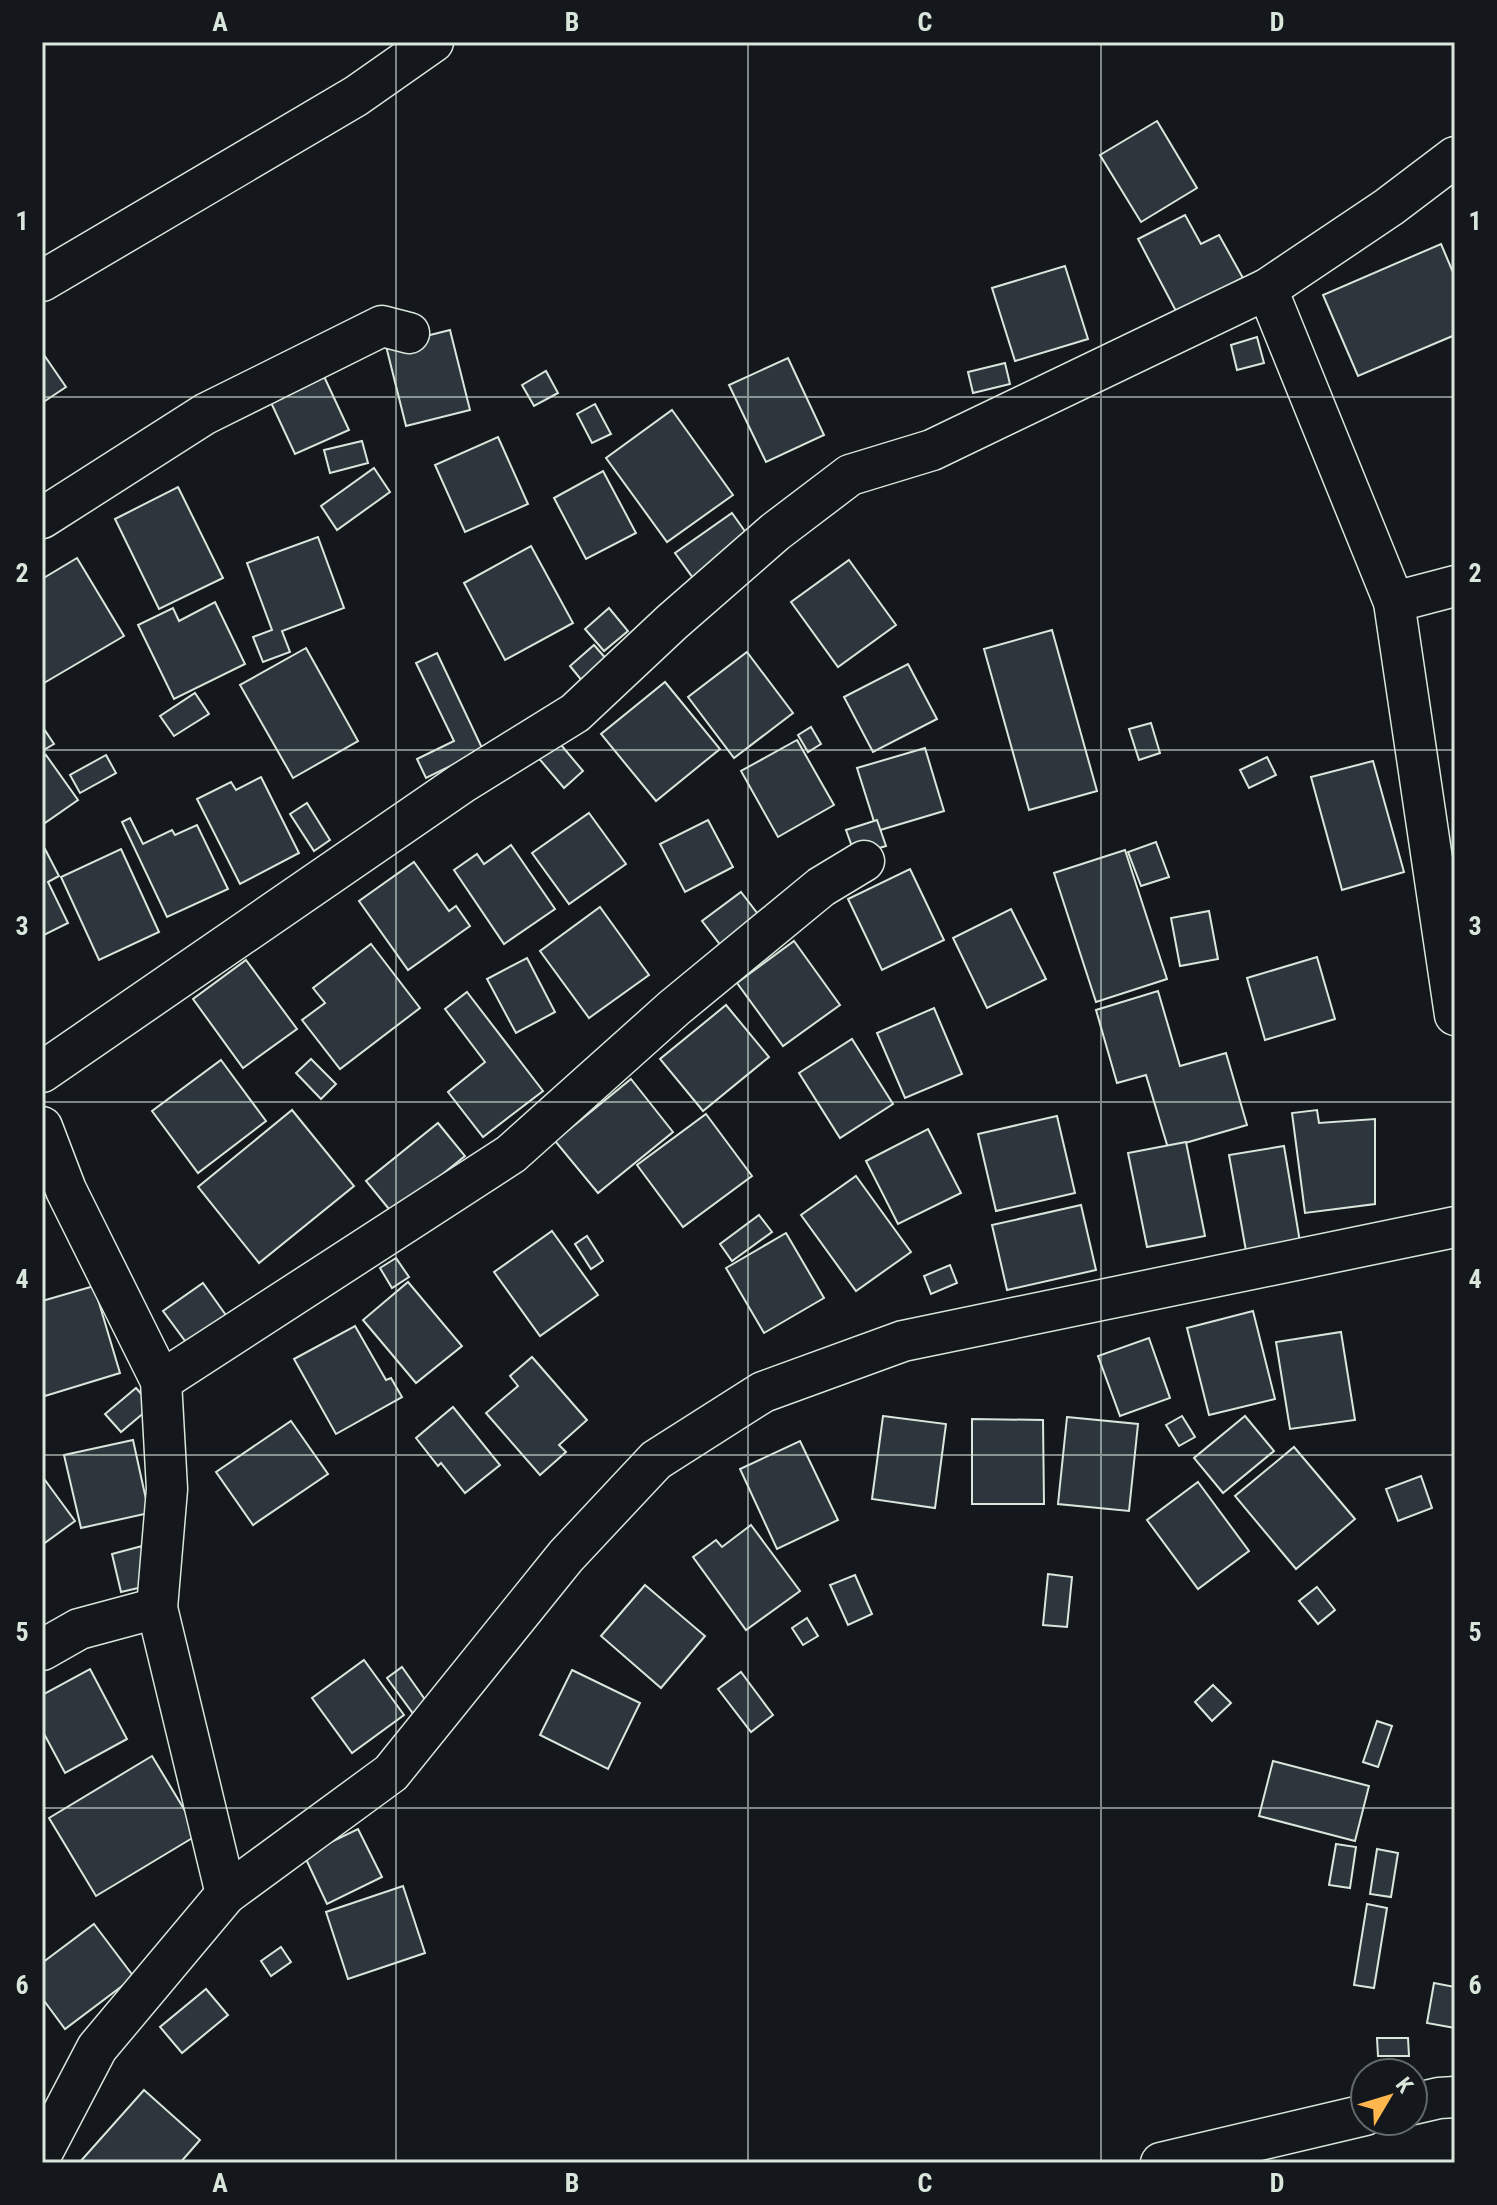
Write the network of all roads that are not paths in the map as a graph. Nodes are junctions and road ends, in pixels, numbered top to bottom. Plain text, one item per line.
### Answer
1 (433, 42) edge
2 (1455, 157) edge
3 (42, 281) edge
4 (1267, 289) junction
5 (409, 333) dead end
6 (42, 518) edge
7 (1455, 586) edge
8 (1394, 602) junction
9 (864, 861) dead end
10 (1455, 1015) edge
11 (42, 1072) edge
12 (42, 1127) edge
13 (54, 1198) edge
14 (1455, 1227) edge
15 (161, 1381) junction
16 (157, 1608) junction
17 (42, 1650) edge
18 (226, 1894) junction
19 (1455, 2097) edge
20 (1429, 2100) edge
21 (1349, 2119) edge
22 (42, 2153) edge
23 (1161, 2163) edge

1 - 3 street
2 - 4 street
4 - 8 street
4 - 11 street
5 - 6 street
7 - 8 street
8 - 10 street
9 - 15 street
12 - 13 street
13 - 15 street
14 - 18 street
15 - 16 street
16 - 17 street
16 - 18 street
18 - 22 street
19 - 20 street
21 - 23 street

